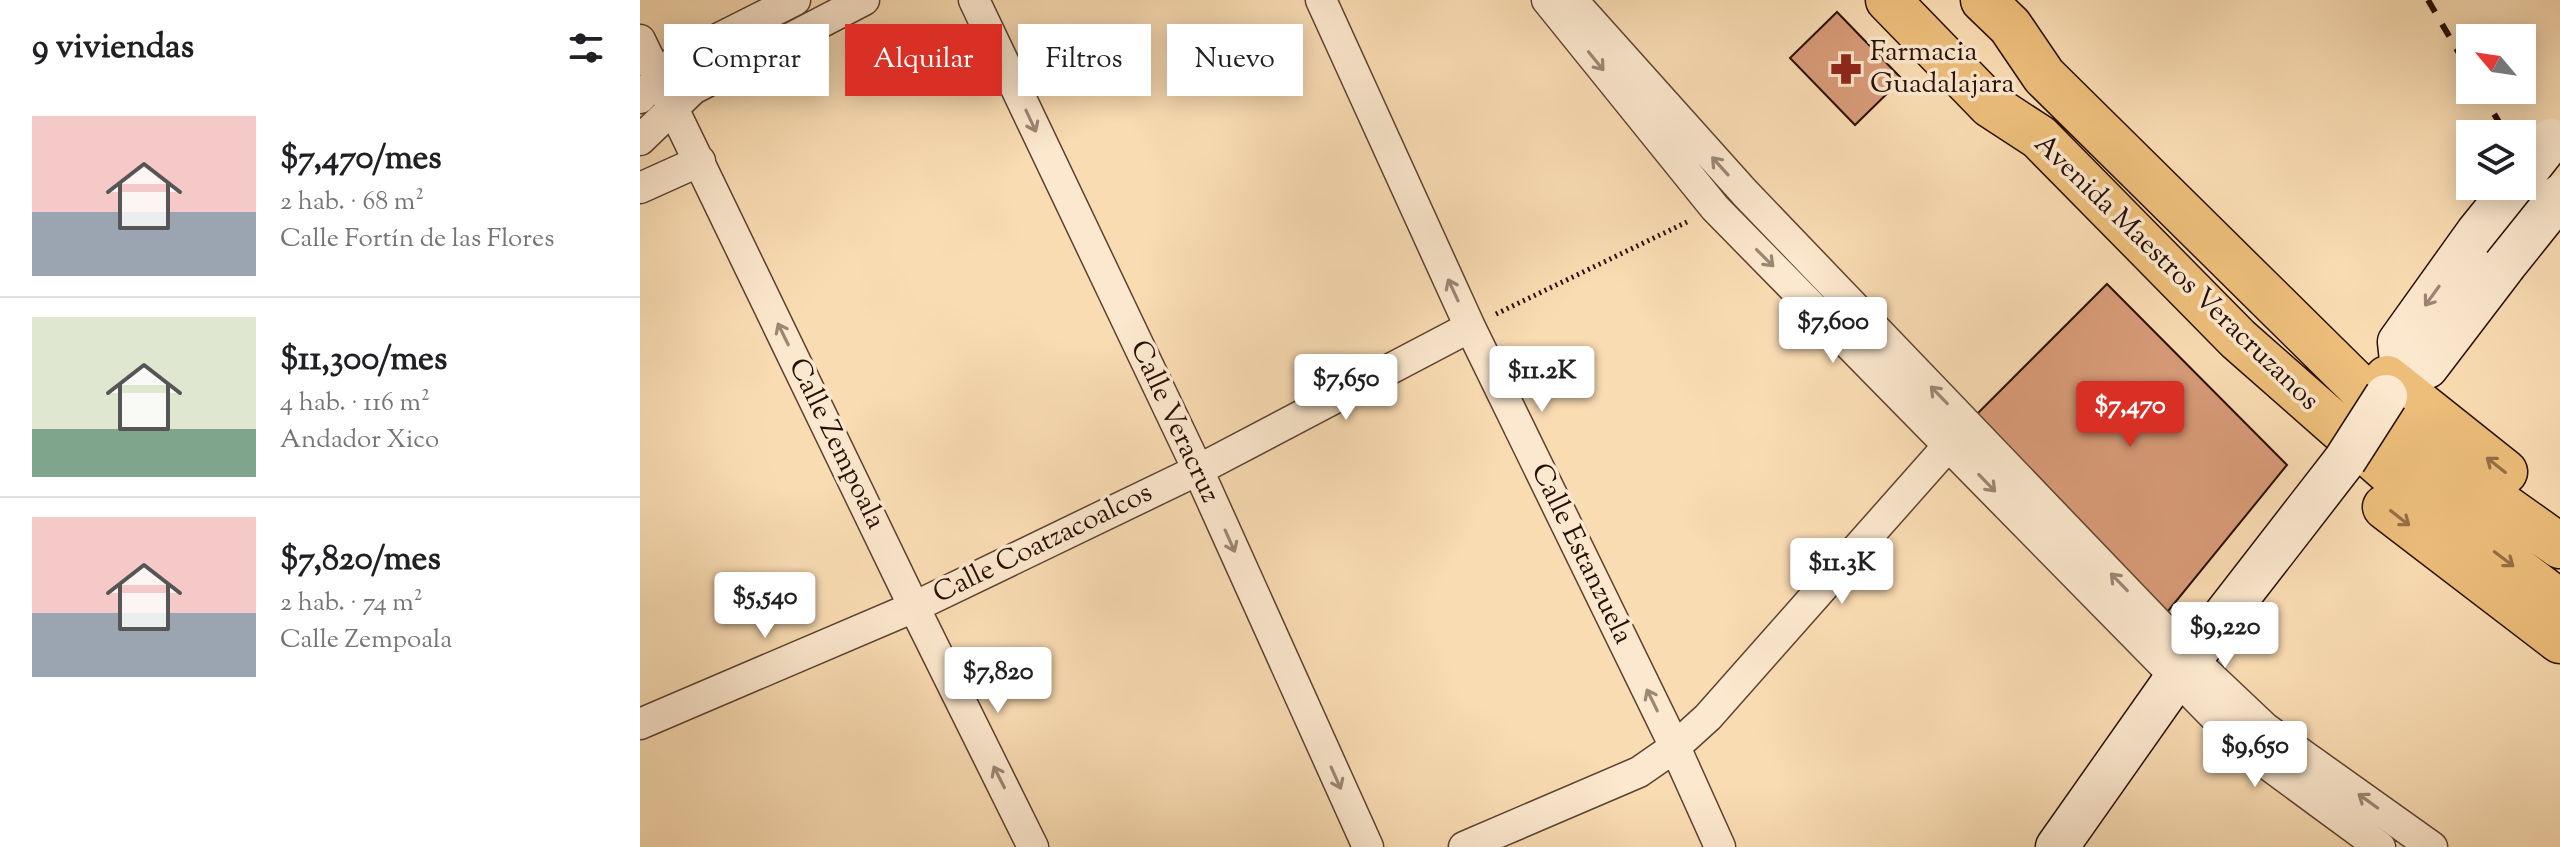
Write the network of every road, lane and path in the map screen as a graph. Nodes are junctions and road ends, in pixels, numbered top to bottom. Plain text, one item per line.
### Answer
1 (795, 0) edge
2 (864, 0) edge
3 (974, 0) edge
4 (1321, 0) edge
5 (1547, 0) edge
6 (1572, 0) edge
7 (1888, 0) edge
8 (1997, 13) edge
9 (640, 40) edge
10 (649, 87) edge
11 (1990, 105) junction
12 (674, 106) junction
13 (2556, 135) edge
14 (640, 140) edge
15 (2536, 160) edge
16 (700, 161) junction
17 (640, 188) edge
18 (2560, 196) edge
19 (2504, 200) edge
20 (1715, 208) junction
21 (1470, 327) junction
22 (2394, 383) junction
23 (1958, 434) junction
24 (2408, 462) junction
25 (2343, 464) junction
26 (1198, 470) junction
27 (2560, 509) edge
28 (2560, 546) edge
29 (2560, 602) edge
30 (914, 607) junction
31 (2560, 641) edge
32 (2184, 668) junction
33 (640, 724) edge
34 (2257, 739) junction
35 (1675, 747) junction
36 (1033, 847) edge
37 (1368, 847) edge
38 (1464, 847) edge
39 (1720, 847) edge
40 (2057, 847) edge
41 (2380, 847) edge
42 (2432, 847) edge

1 - 10 street
2 - 12 street
3 -> 26 street, Calle Veracruz
21 -> 4 street, Calle Estanzuela
5 -> 20 street
23 -> 6 street
7 - 11 main road, Avenida Maestros Veracruzanos
8 - 22 main road
8 - 24 main road, Avenida Maestros Veracruzanos
9 - 10 street, Calle Zempoala
10 - 12 street, Calle Zempoala
11 - 24 main road, Avenida Maestros Veracruzanos
11 - 25 main road
12 - 14 street
12 - 16 street, Calle Zempoala
13 - 15 main road, bridge
16 - 17 street
30 -> 16 street, Calle Zempoala
18 - 22 main road, bridge
19 -> 22 main road
20 - 21 path
20 -> 23 street
21 - 26 street, Calle Coatzacoalcos
35 -> 21 street, Calle Estanzuela
22 - 25 main road, bridge
27 -> 22 main road
23 - 32 street
23 - 35 street
24 - 28 main road
24 -> 29 main road
25 -> 31 main road
25 - 32 main road
26 - 30 street, Calle Coatzacoalcos
26 -> 37 street, Calle Veracruz
30 - 33 street, Calle Coatzacoalcos
36 -> 30 street, Calle Zempoala
32 - 34 street
32 - 40 main road
34 - 41 street
42 -> 34 street
35 - 38 street
35 - 39 street, Calle Estanzuela

